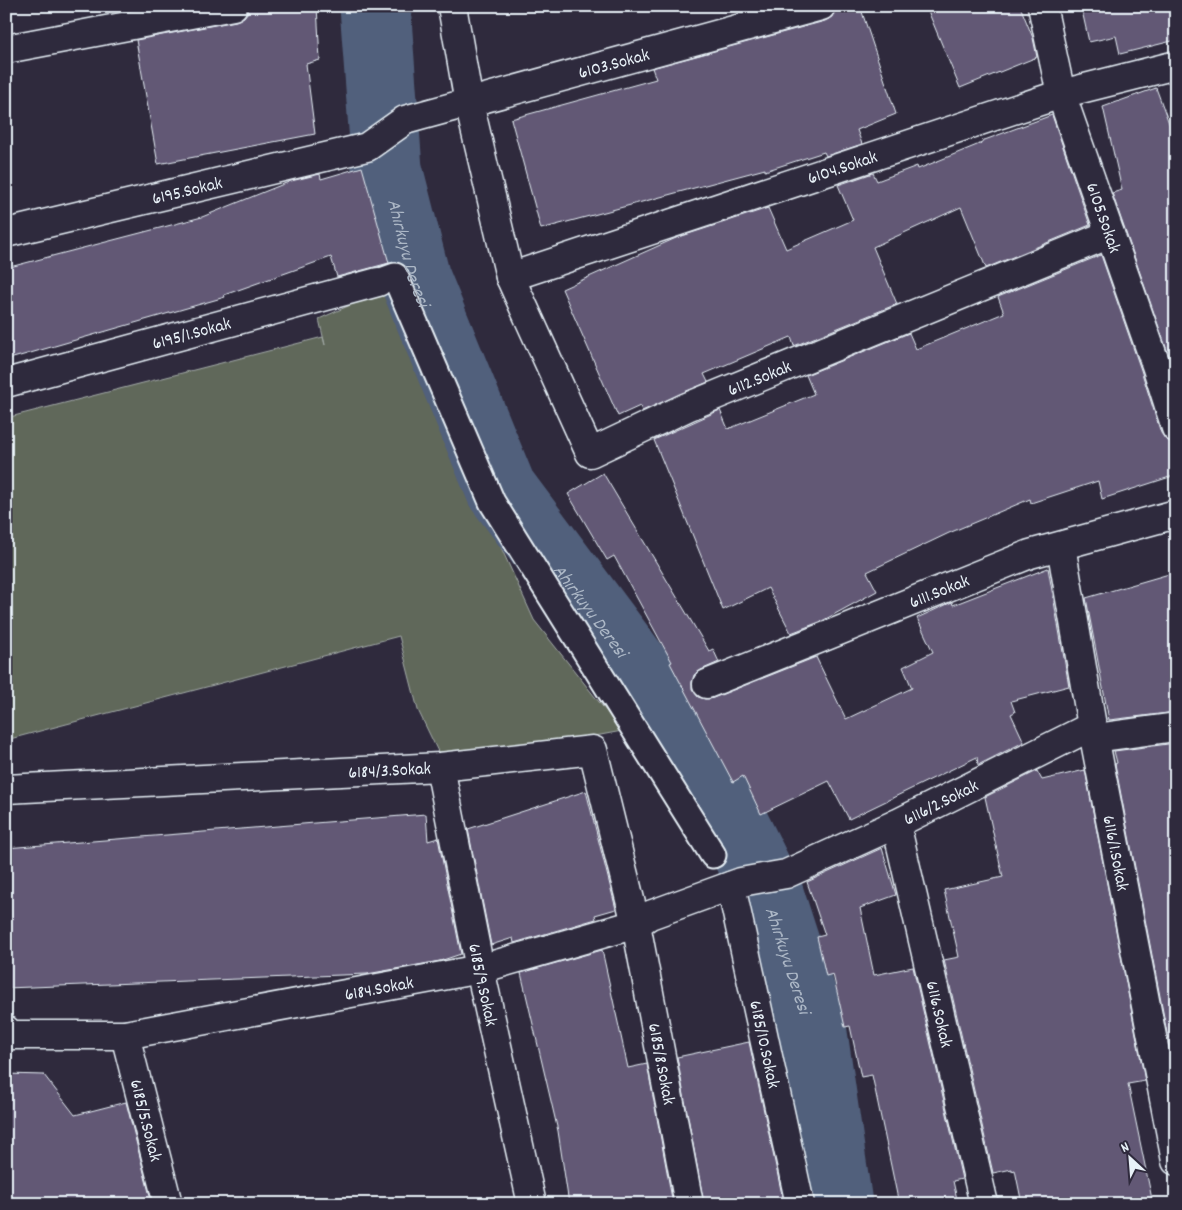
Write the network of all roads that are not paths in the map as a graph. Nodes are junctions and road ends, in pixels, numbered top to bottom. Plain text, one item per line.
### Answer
1 (233, 6) edge
2 (452, 6) edge
3 (821, 6) edge
4 (1042, 6) edge
5 (6, 49) edge
6 (1176, 65) edge
7 (1061, 94) junction
8 (468, 103) junction
9 (367, 147) joint
10 (6, 232) edge
11 (1110, 234) junction
12 (510, 277) junction
13 (378, 282) joint
14 (6, 383) edge
15 (1176, 428) edge
16 (1176, 514) edge
17 (1061, 546) junction
18 (707, 684) dead end
19 (1176, 727) edge
20 (1093, 732) junction
21 (440, 767) junction
22 (6, 789) edge
23 (896, 824) junction
24 (713, 855) dead end
25 (736, 884) junction
26 (636, 924) junction
27 (480, 969) junction
28 (6, 1030) edge
29 (125, 1035) junction
30 (1176, 1161) edge
31 (168, 1204) edge
32 (532, 1204) edge
33 (689, 1204) edge
34 (800, 1204) edge
35 (984, 1204) edge

1 - 5 street
2 - 8 street
3 - 8 street, 6103.Sokak
4 - 7 street, 6105.Sokak
6 - 7 street, 6104.Sokak
7 - 11 street, 6105.Sokak
7 - 12 street, 6104.Sokak
8 - 9 street, 6103.Sokak
8 - 12 street
9 - 10 street, 6195.Sokak
11 - 12 street, 6112.Sokak
11 - 15 street, 6105.Sokak
13 - 14 street, 6195/1.Sokak
13 - 24 street
16 - 17 street, 6111.Sokak
17 - 18 street, 6111.Sokak
17 - 20 street, 6116/1.Sokak
19 - 20 street, 6116/2.Sokak
20 - 23 street, 6116/2.Sokak
20 - 30 street, 6116/1.Sokak
21 - 22 street, 6184/3.Sokak
21 - 26 street, 6184/3.Sokak
21 - 27 street, 6185/9.Sokak
23 - 25 street, 6116/2.Sokak
23 - 35 street, 6116.Sokak
25 - 26 street, 6184.Sokak
25 - 34 street, 6185/10.Sokak
26 - 27 street, 6184.Sokak
26 - 33 street, 6185/8.Sokak
27 - 29 street, 6184.Sokak
27 - 32 street, 6185/9.Sokak
28 - 29 street, 6184.Sokak
29 - 31 street, 6185/5.Sokak

